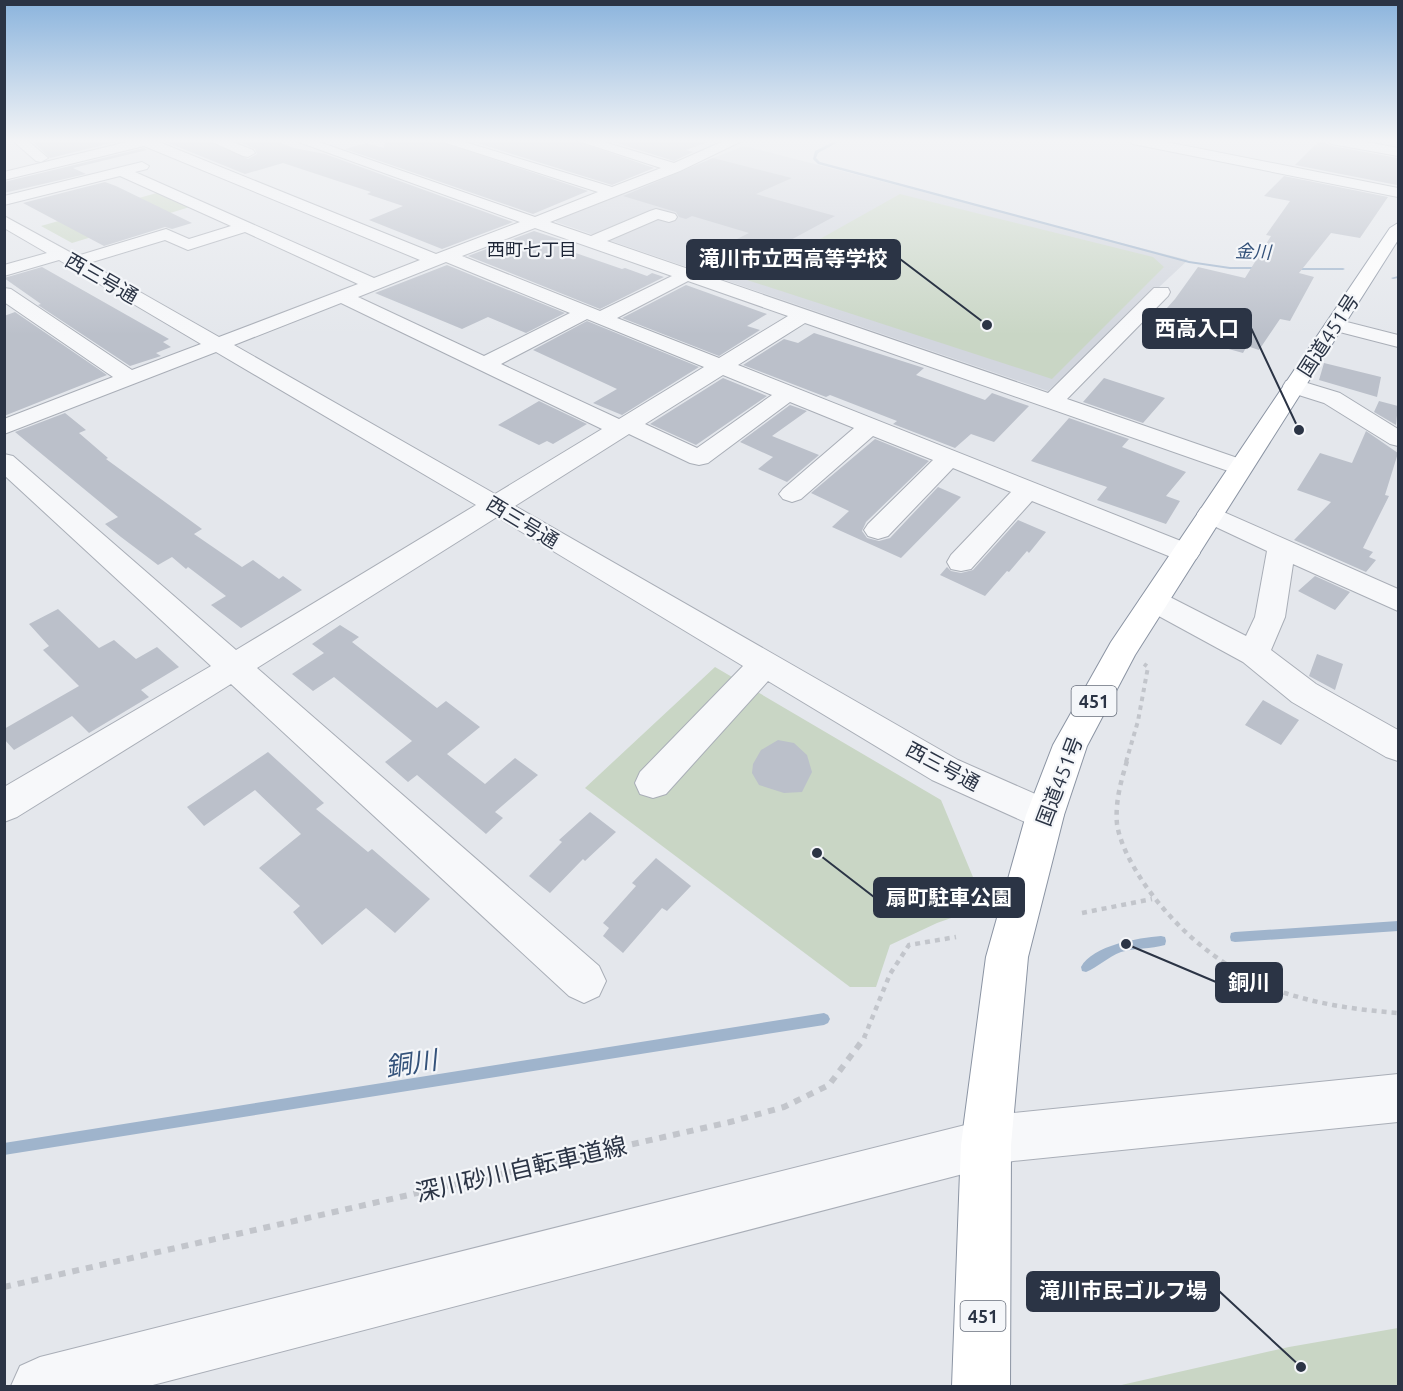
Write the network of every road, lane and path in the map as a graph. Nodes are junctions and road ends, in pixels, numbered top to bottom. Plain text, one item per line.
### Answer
1 (39, 205) edge
2 (196, 205) edge
3 (308, 205) edge
4 (484, 205) edge
5 (578, 205) edge
6 (35, 206) dead end
7 (4, 221) edge
8 (534, 222) junction
9 (245, 227) junction
10 (381, 228) dead end
11 (1398, 228) edge
12 (443, 257) junction
13 (67, 258) junction
14 (4, 271) edge
15 (687, 275) junction
16 (373, 284) junction
17 (1161, 292) dead end
18 (4, 293) edge
19 (341, 296) junction
20 (594, 315) junction
21 (804, 315) junction
22 (1335, 325) junction
23 (1398, 341) edge
24 (217, 345) junction
25 (484, 364) junction
26 (721, 366) junction
27 (130, 378) junction
28 (1294, 386) junction
29 (789, 393) junction
30 (1053, 401) junction
31 (623, 426) junction
32 (871, 426) junction
33 (4, 427) edge
34 (1398, 440) edge
35 (950, 458) junction
36 (4, 461) edge
37 (1240, 467) junction
38 (1028, 489) junction
39 (792, 494) dead end
40 (495, 505) junction
41 (1210, 514) junction
42 (878, 530) dead end
43 (1282, 547) junction
44 (1186, 553) junction
45 (961, 562) dead end
46 (1154, 601) junction
47 (1398, 601) edge
48 (1122, 650) junction
49 (1254, 654) junction
50 (764, 665) junction
51 (234, 667) junction
52 (1398, 747) edge
53 (653, 783) dead end
54 (4, 806) edge
55 (1045, 815) junction
56 (1152, 899) junction
57 (1082, 913) dead end
58 (956, 937) dead end
59 (584, 981) dead end
60 (1398, 1013) edge
61 (1398, 1098) edge
62 (986, 1145) junction
63 (4, 1287) edge
64 (40, 1386) edge
65 (981, 1386) edge

1 - 6 street
2 - 9 street
3 - 12 street
4 - 8 street
5 - 8 street
7 - 13 street, 西三号通
8 - 12 street
8 - 15 street
9 - 13 street
9 - 16 street
10 - 12 street
11 - 22 highway, 国道451号 / 451
12 - 16 street
12 - 20 street
13 - 14 street
13 - 24 street, 西三号通
15 - 20 street
15 - 21 street
16 - 19 street
17 - 30 street
18 - 27 street
19 - 24 street
19 - 25 street
20 - 25 street
20 - 26 street
21 - 26 street
21 - 30 street
22 - 23 street
22 - 28 highway, 国道451号 / 451
24 - 27 street
24 - 40 street, 西三号通
25 - 31 street
26 - 29 street
26 - 31 street
27 - 33 street
28 - 34 street
28 - 37 highway, 国道451号 / 451
29 - 31 street
29 - 32 street
30 - 37 street
31 - 40 street
32 - 35 street
32 - 39 street
35 - 38 street
35 - 42 street
36 - 51 street
37 - 41 highway, 国道451号 / 451
38 - 44 street
38 - 45 street
40 - 50 street, 西三号通
40 - 51 street
41 - 43 street
41 - 44 highway, 国道451号 / 451
43 - 47 street
43 - 49 street
44 - 46 highway, 国道451号 / 451
46 - 48 highway, 国道451号 / 451
46 - 49 street
48 - 55 highway, 国道451号 / 451
48 - 56 path
49 - 52 street
50 - 53 street
50 - 55 street, 西三号通
51 - 54 street
51 - 59 street
55 - 62 highway, 国道451号 / 451
56 - 57 path
56 - 60 path
58 - 63 path, 深川砂川自転車道線
61 - 62 street
62 - 64 street
62 - 65 highway, 国道451号 / 451

